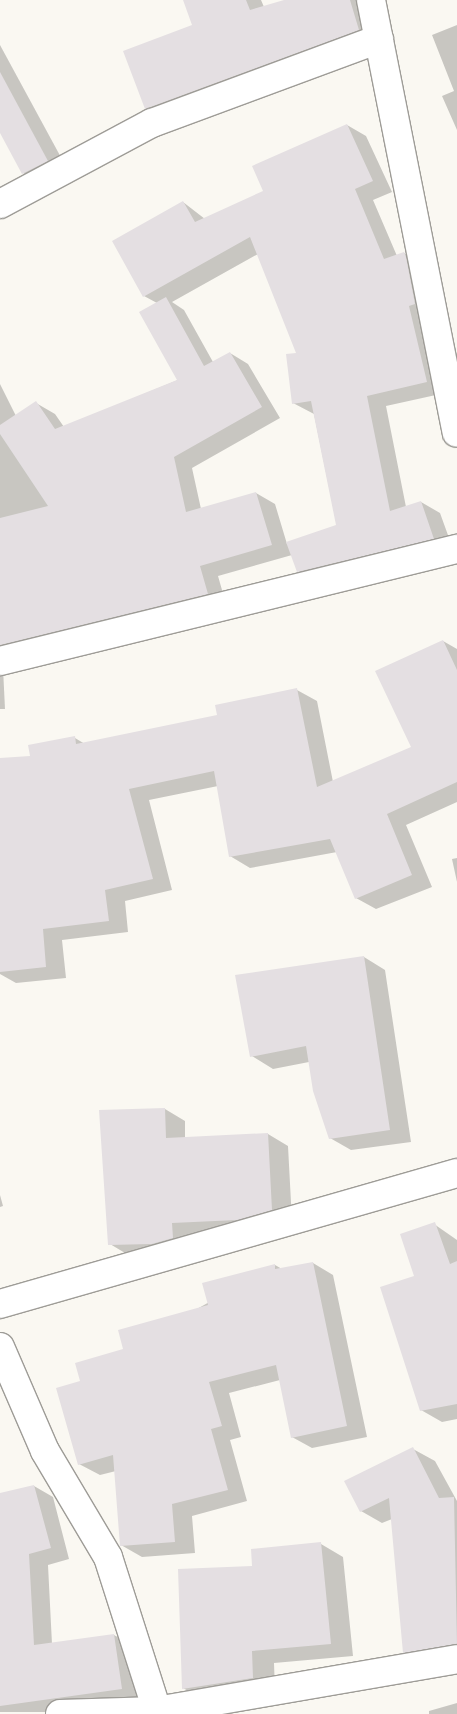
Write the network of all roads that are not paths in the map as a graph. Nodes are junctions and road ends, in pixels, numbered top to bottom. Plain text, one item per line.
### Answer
1 (371, 0) edge
2 (379, 39) junction
3 (0, 204) edge
4 (457, 433) edge
5 (457, 549) edge
6 (0, 661) edge
7 (457, 1173) edge
8 (0, 1304) edge
9 (0, 1347) edge
10 (457, 1658) edge
11 (157, 1711) junction
12 (78, 1713) edge

1 - 2 street
2 - 3 street
2 - 4 street
5 - 6 street
7 - 8 street
9 - 11 street
10 - 11 street
11 - 12 street

